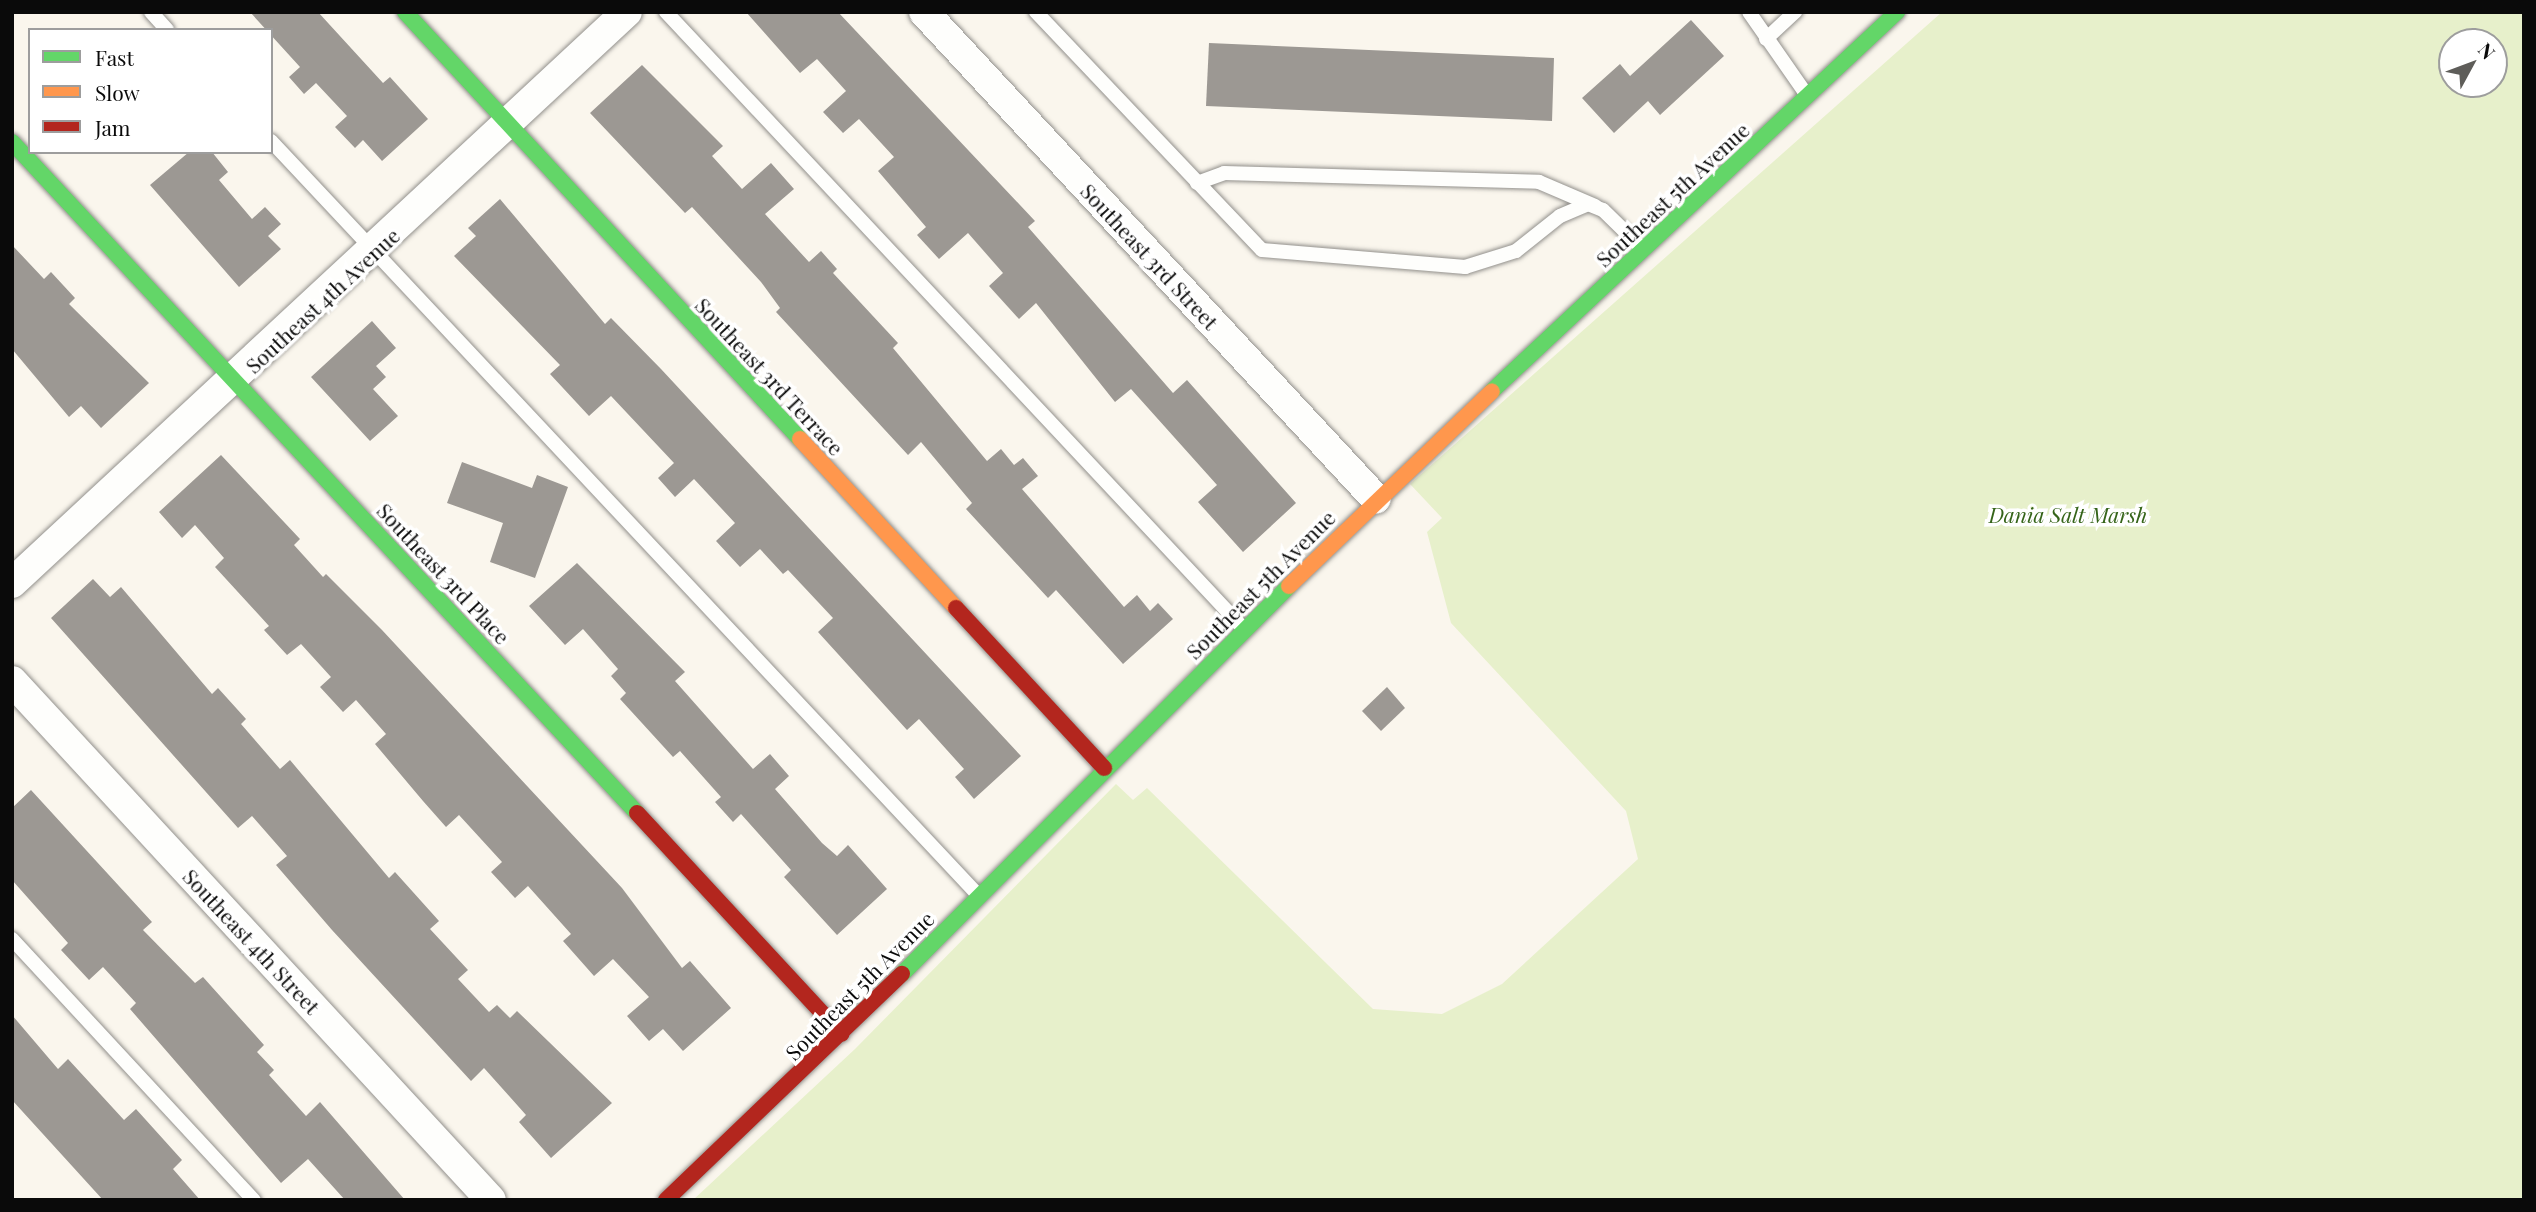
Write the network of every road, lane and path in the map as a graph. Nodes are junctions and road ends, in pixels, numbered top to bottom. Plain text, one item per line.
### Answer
1 (151, 12) edge
2 (405, 12) edge
3 (627, 12) edge
4 (666, 12) edge
5 (924, 12) edge
6 (1036, 12) edge
7 (1749, 12) edge
8 (1795, 12) edge
9 (1897, 12) edge
10 (1050, 19) edge
11 (165, 28) edge
12 (1766, 39) junction
13 (1807, 96) junction
14 (509, 125) junction
15 (12, 142) edge
16 (273, 143) edge
17 (1197, 183) junction
18 (1602, 210) junction
19 (1643, 249) junction
20 (375, 253) junction
21 (236, 379) junction
22 (1376, 499) junction
23 (12, 583) edge
24 (1244, 629) junction
25 (12, 681) edge
26 (1104, 768) junction
27 (978, 895) junction
28 (12, 939) edge
29 (842, 1034) junction
30 (254, 1200) edge
31 (491, 1200) edge
32 (666, 1200) edge

1 - 11 lane
2 - 14 street, Southeast 3rd Terrace
3 - 14 street, Southeast 4th Avenue
4 - 24 lane
5 - 22 street, Southeast 3rd Street
6 - 10 lane
7 - 12 lane
8 - 12 lane
9 - 13 street, Southeast 5th Avenue
10 - 17 lane
12 - 13 lane
13 - 19 street, Southeast 5th Avenue
14 - 20 street, Southeast 4th Avenue
14 - 26 street, Southeast 3rd Terrace
15 - 21 street, Southeast 3rd Place
16 - 20 lane
17 - 18 lane
17 - 18 lane
18 - 19 lane
19 - 22 street, Southeast 5th Avenue
20 - 21 street, Southeast 4th Avenue
20 - 27 lane
21 - 23 street, Southeast 4th Avenue
21 - 29 street, Southeast 3rd Place
22 - 24 street, Southeast 5th Avenue
24 - 26 street, Southeast 5th Avenue
25 - 31 street, Southeast 4th Street
26 - 27 street, Southeast 5th Avenue
27 - 29 street, Southeast 5th Avenue
28 - 30 lane
29 - 32 street, Southeast 5th Avenue

